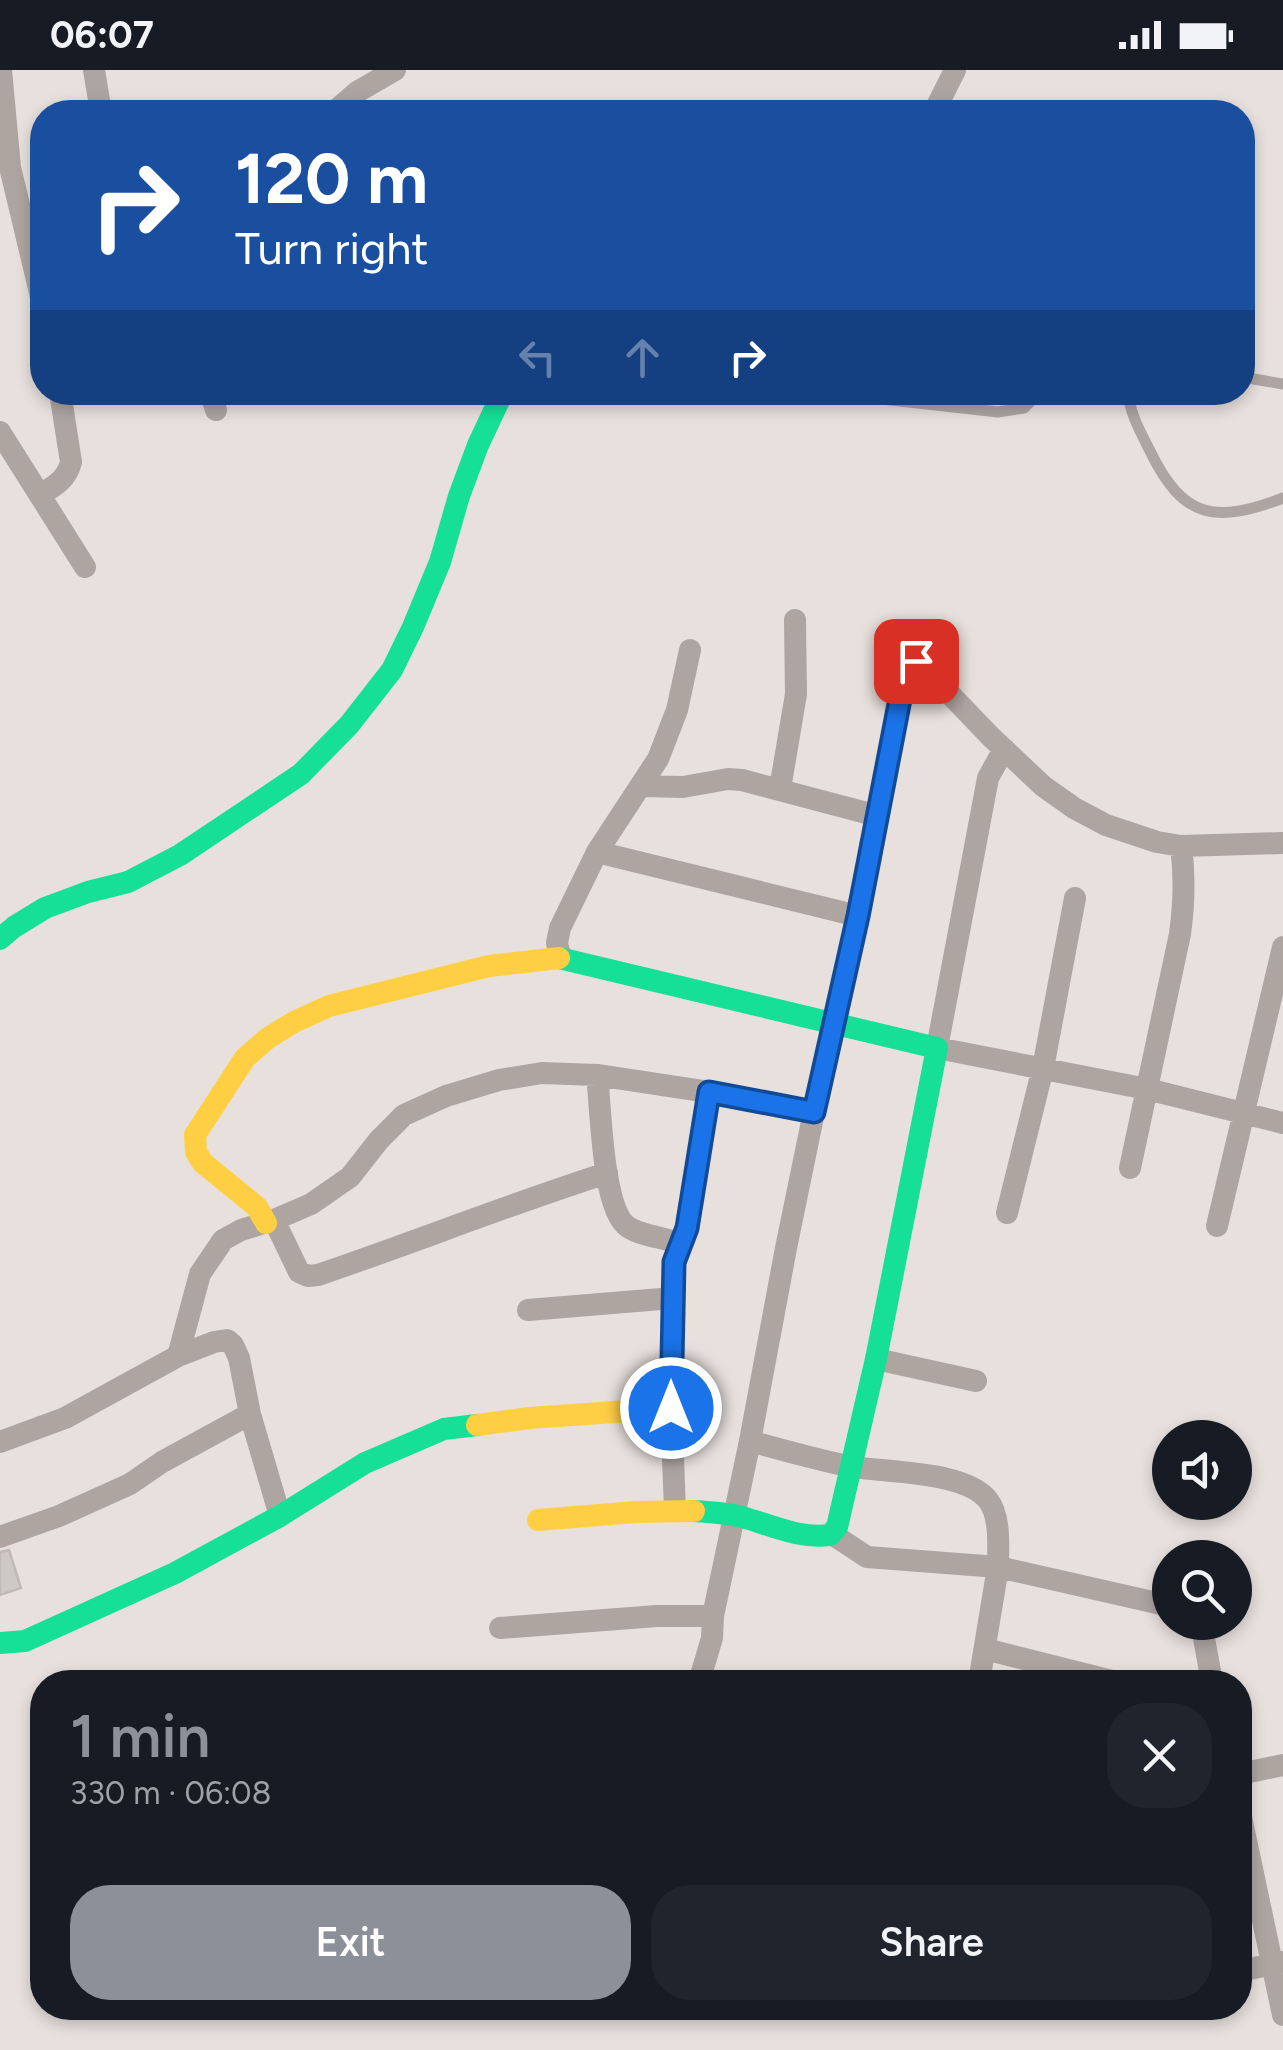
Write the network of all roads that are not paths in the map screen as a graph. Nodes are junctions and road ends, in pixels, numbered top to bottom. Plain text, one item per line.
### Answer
1 (1, 70) edge
2 (94, 70) edge
3 (395, 70) edge
4 (955, 70) edge
5 (99, 100) edge
6 (348, 100) edge
7 (940, 100) edge
8 (5, 168) edge
9 (30, 258) edge
10 (1255, 379) edge
11 (1283, 384) edge
12 (62, 405) edge
13 (496, 405) edge
14 (935, 405) edge
15 (1027, 405) edge
16 (1130, 405) edge
17 (0, 432) edge
18 (40, 495) junction
19 (1283, 498) edge
20 (85, 567) dead end
21 (795, 620) dead end
22 (690, 650) dead end
23 (1004, 749) junction
24 (641, 786) junction
25 (780, 789) junction
26 (878, 816) junction
27 (1283, 843) edge
28 (1182, 846) junction
29 (598, 852) junction
30 (1075, 898) dead end
31 (858, 916) junction
32 (0, 939) edge
33 (1283, 947) edge
34 (563, 958) junction
35 (836, 1025) junction
36 (937, 1048) junction
37 (1042, 1068) junction
38 (597, 1075) junction
39 (1147, 1089) junction
40 (709, 1092) junction
41 (814, 1112) junction
42 (1244, 1114) junction
43 (1283, 1122) edge
44 (1130, 1168) dead end
45 (607, 1173) junction
46 (1007, 1213) dead end
47 (270, 1222) junction
48 (1218, 1226) dead end
49 (681, 1243) junction
50 (673, 1298) junction
51 (528, 1310) dead end
52 (178, 1356) junction
53 (876, 1359) junction
54 (976, 1381) dead end
55 (671, 1408) junction
56 (250, 1414) junction
57 (0, 1442) edge
58 (750, 1442) junction
59 (850, 1466) junction
60 (674, 1510) junction
61 (735, 1515) junction
62 (280, 1516) junction
63 (538, 1520) dead end
64 (832, 1534) junction
65 (0, 1537) edge
66 (998, 1568) junction
67 (1152, 1602) edge
68 (713, 1616) junction
69 (500, 1628) dead end
70 (1204, 1640) edge
71 (0, 1643) edge
72 (985, 1649) junction
73 (703, 1670) edge
74 (981, 1670) edge
75 (1062, 1670) edge
76 (1210, 1670) edge
77 (1283, 1765) edge
78 (1252, 1771) edge
79 (1252, 1860) edge
80 (1278, 1963) edge
81 (1252, 1968) edge
82 (1283, 2015) edge

1 - 8 street
2 - 5 street
3 - 6 street
4 - 7 street
8 - 9 street
10 - 11 lane
12 - 18 street
13 - 32 street
14 - 15 lane
16 - 19 lane
17 - 18 street
18 - 20 street
21 - 25 street
22 - 24 street
23 - 26 street
23 - 28 street
23 - 36 street
24 - 25 street
24 - 29 street
25 - 26 street
26 - 31 street
27 - 28 street
28 - 39 street
29 - 31 street
29 - 34 street
30 - 37 street
31 - 35 street
33 - 42 street
34 - 35 street
34 - 47 street
35 - 36 street
35 - 41 street
36 - 37 street
36 - 53 street
37 - 39 street
37 - 46 street
38 - 40 street
38 - 45 street
38 - 47 street
39 - 42 street
39 - 44 street
40 - 41 street
40 - 49 street
41 - 58 street
42 - 43 street
42 - 48 street
45 - 47 street
45 - 49 street
47 - 52 street
49 - 50 street
50 - 51 street
50 - 55 street
52 - 56 street
52 - 57 street
53 - 54 street
53 - 59 street
55 - 60 street
55 - 62 street
56 - 62 street
56 - 65 street
58 - 59 street
58 - 61 street
59 - 64 street
59 - 66 street
60 - 61 street
60 - 63 street
61 - 64 street
61 - 68 street
62 - 71 street
64 - 66 street
66 - 67 street
66 - 72 street
68 - 69 street
68 - 73 street
70 - 76 street
72 - 74 street
72 - 75 street
77 - 78 street
79 - 80 street
80 - 81 street
80 - 82 street

